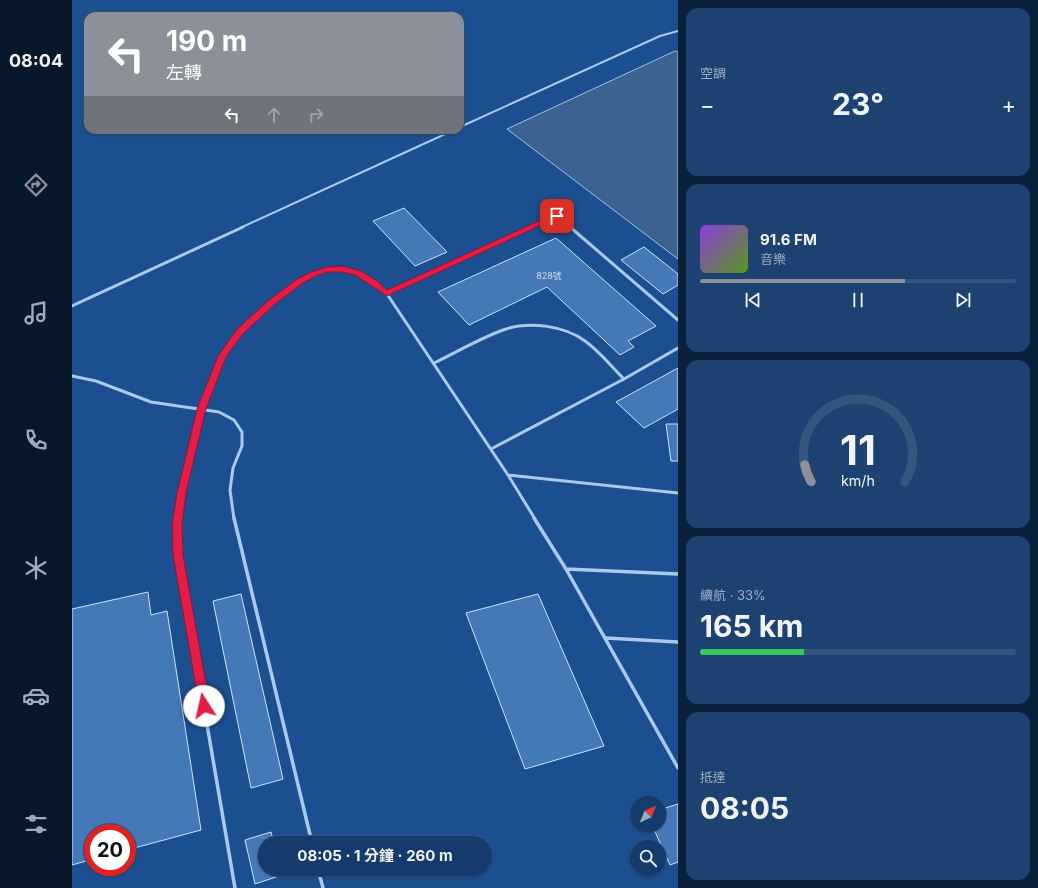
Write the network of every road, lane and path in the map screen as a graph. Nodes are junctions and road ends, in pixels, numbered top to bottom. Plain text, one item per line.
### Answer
1 (678, 31) edge
2 (464, 125) edge
3 (445, 134) edge
4 (387, 294) junction
5 (72, 306) edge
6 (678, 320) edge
7 (678, 348) edge
8 (434, 363) junction
9 (72, 376) edge
10 (624, 379) junction
11 (202, 409) junction
12 (491, 448) junction
13 (508, 475) junction
14 (678, 493) edge
15 (566, 569) junction
16 (678, 574) edge
17 (606, 638) junction
18 (678, 642) edge
19 (678, 768) edge
20 (310, 836) edge
21 (320, 876) edge
22 (235, 888) edge
23 (323, 888) edge

1 - 2 lane
3 - 5 lane
4 - 6 lane
4 - 8 lane
4 - 11 lane
7 - 10 lane
8 - 10 lane
8 - 12 lane
9 - 11 lane
10 - 12 lane
11 - 20 lane
11 - 22 lane
12 - 13 lane
13 - 14 lane
13 - 15 lane
15 - 16 lane
15 - 17 lane
17 - 18 lane
17 - 19 lane
21 - 23 lane

